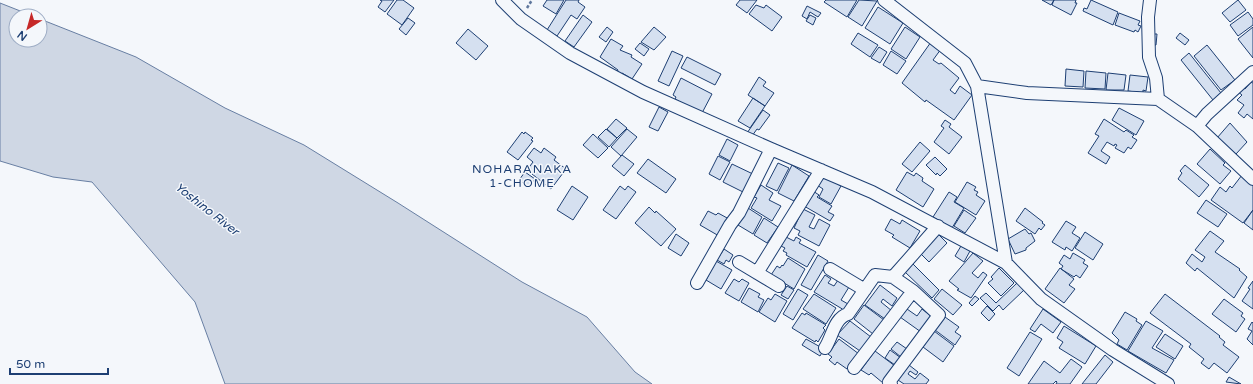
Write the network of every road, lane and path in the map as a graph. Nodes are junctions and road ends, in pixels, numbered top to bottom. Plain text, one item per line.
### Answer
1 (502, 0) edge
2 (884, 0) edge
3 (1150, 0) edge
4 (1253, 72) edge
5 (977, 86) junction
6 (1158, 99) junction
7 (1197, 126) junction
8 (771, 149) junction
9 (821, 170) junction
10 (1253, 179) edge
11 (938, 226) junction
12 (738, 262) dead end
13 (1006, 263) junction
14 (830, 269) dead end
15 (757, 273) junction
16 (893, 277) junction
17 (697, 282) dead end
18 (779, 286) dead end
19 (865, 290) junction
20 (912, 291) junction
21 (825, 348) dead end
22 (854, 368) dead end
23 (891, 384) edge
24 (1168, 384) edge

1 - 8 street
2 - 5 street
3 - 6 street
4 - 7 street
5 - 6 street
5 - 13 street
6 - 7 street
7 - 10 street
8 - 9 street
8 - 17 street
9 - 11 street
9 - 15 street
11 - 13 street
11 - 16 street
12 - 15 street
13 - 24 street
14 - 19 street
15 - 18 street
16 - 19 street
16 - 20 street
19 - 21 street
20 - 22 street
20 - 23 street

